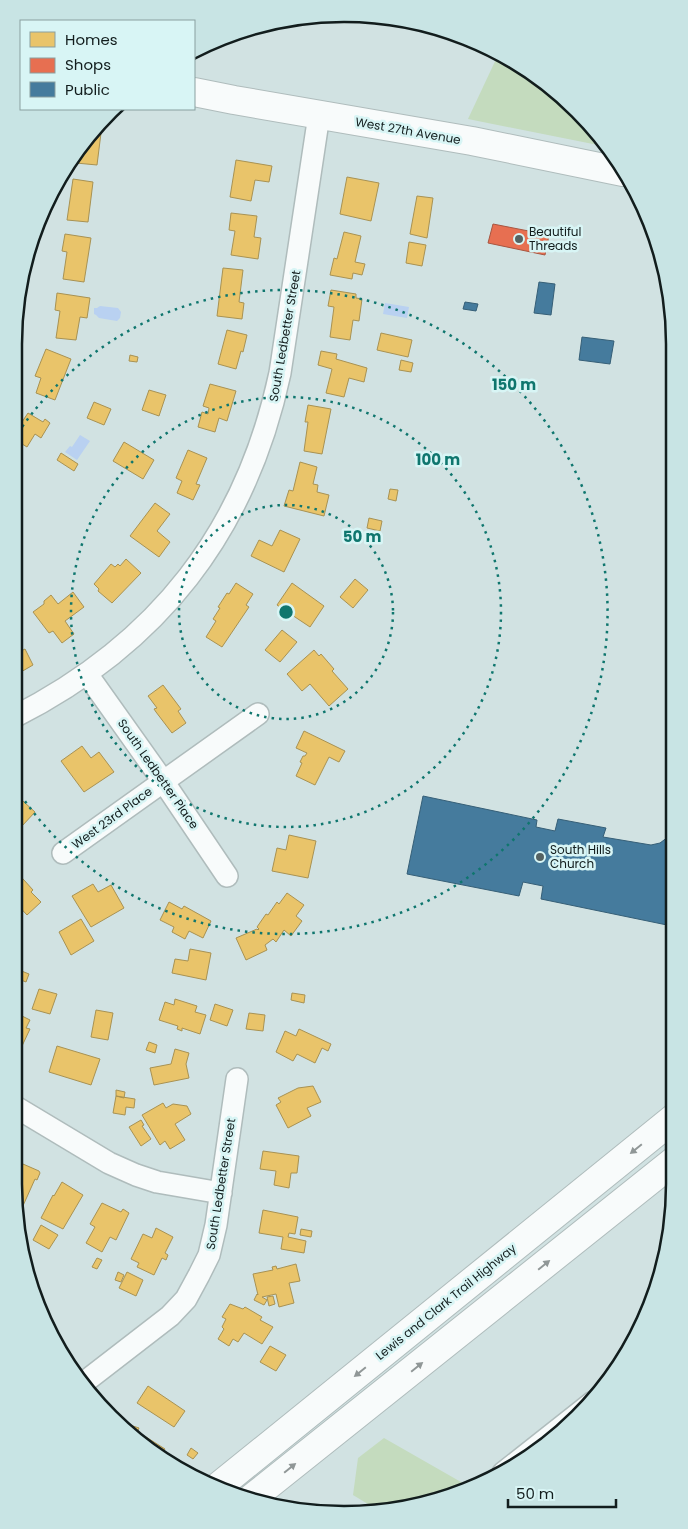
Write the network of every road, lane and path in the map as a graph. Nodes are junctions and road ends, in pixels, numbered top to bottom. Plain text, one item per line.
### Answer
1 (195, 92) edge
2 (319, 115) junction
3 (612, 167) edge
4 (87, 674) junction
5 (22, 713) edge
6 (258, 714) dead end
7 (163, 781) junction
8 (63, 853) dead end
9 (228, 876) dead end
10 (237, 1079) dead end
11 (22, 1111) edge
12 (666, 1124) edge
13 (666, 1168) edge
14 (221, 1193) junction
15 (88, 1379) edge
16 (223, 1483) edge
17 (256, 1494) edge

1 - 2 main road, West 27th Avenue
2 - 3 main road, West 27th Avenue
2 - 4 street, South Ledbetter Street
4 - 5 street, South Ledbetter Street
4 - 7 street, South Ledbetter Place
6 - 7 street, West 23rd Place
7 - 8 street, West 23rd Place
7 - 9 street, South Ledbetter Place
10 - 14 street, South Ledbetter Street
11 - 14 street
12 -> 16 main road, Lewis and Clark Trail Highway
17 -> 13 main road
14 - 15 street, South Ledbetter Street

